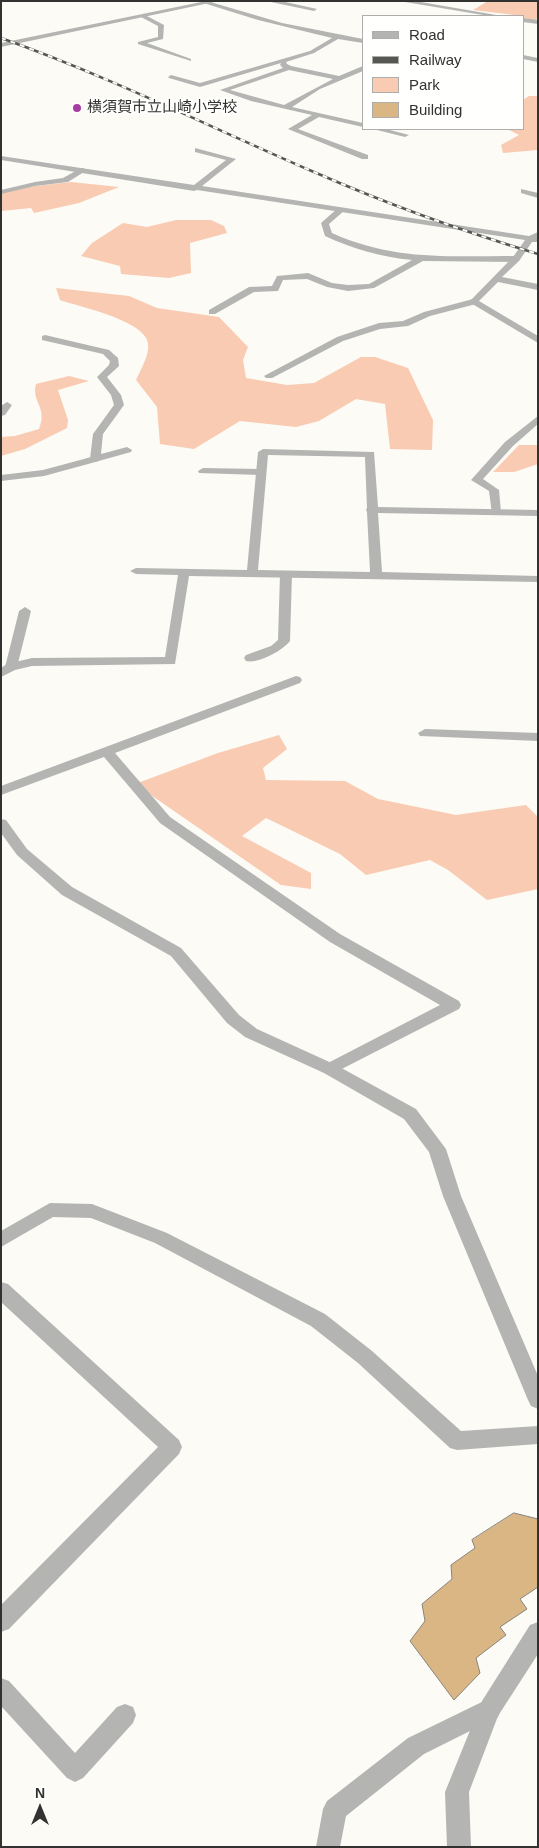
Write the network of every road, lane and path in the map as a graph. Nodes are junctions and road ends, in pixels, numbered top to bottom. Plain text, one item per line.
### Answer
1 (200, 1) edge
2 (216, 1) edge
3 (269, 1) edge
4 (402, 1) edge
5 (208, 4) junction
6 (470, 6) dead end
7 (314, 9) dead end
8 (462, 10) junction
9 (454, 15) edge
10 (493, 15) edge
11 (143, 16) junction
12 (524, 20) edge
13 (538, 22) edge
14 (337, 38) junction
15 (362, 41) edge
16 (1, 45) edge
17 (524, 57) edge
18 (189, 60) dead end
19 (285, 60) junction
20 (538, 60) edge
21 (289, 68) junction
22 (362, 68) edge
23 (171, 77) dead end
24 (339, 78) junction
25 (286, 107) junction
26 (318, 115) junction
27 (362, 126) edge
28 (382, 130) edge
29 (404, 135) dead end
30 (198, 150) dead end
31 (365, 157) dead end
32 (1, 158) edge
33 (81, 170) junction
34 (194, 189) junction
35 (524, 191) dead end
36 (1, 192) edge
37 (538, 196) edge
38 (341, 210) junction
39 (535, 237) edge
40 (422, 258) junction
41 (516, 259) junction
42 (497, 279) junction
43 (538, 288) edge
44 (473, 302) junction
45 (212, 312) dead end
46 (45, 338) dead end
47 (538, 340) edge
48 (269, 376) dead end
49 (538, 419) edge
50 (127, 450) dead end
51 (95, 459) junction
52 (203, 471) dead end
53 (260, 472) junction
54 (1, 478) edge
55 (371, 510) junction
56 (496, 512) junction
57 (538, 513) edge
58 (136, 571) dead end
59 (184, 572) junction
60 (252, 574) junction
61 (286, 574) junction
62 (376, 575) junction
63 (538, 579) edge
64 (25, 611) dead end
65 (250, 658) dead end
66 (6, 670) edge
67 (296, 680) dead end
68 (425, 733) dead end
69 (538, 736) edge
70 (107, 752) junction
71 (1, 792) edge
72 (1, 823) edge
73 (330, 1069) junction
74 (1, 1240) edge
75 (1, 1290) edge
76 (538, 1400) edge
77 (538, 1435) edge
78 (2, 1619) edge
79 (538, 1633) edge
80 (1, 1689) edge
81 (490, 1709) junction
82 (125, 1715) dead end
83 (328, 1847) edge
84 (459, 1847) edge

1 - 5 street
2 - 5 street
3 - 7 street
4 - 8 street
5 - 11 street
5 - 14 street
6 - 8 street
8 - 9 street
8 - 10 street
11 - 16 street
11 - 18 street
12 - 13 street
14 - 15 street
14 - 19 street
17 - 20 street
19 - 21 street
19 - 23 street
21 - 24 street
21 - 25 street
22 - 24 street
24 - 25 street
25 - 26 street
26 - 27 street
26 - 31 street
28 - 29 street
30 - 34 street
32 - 33 street
33 - 34 street
33 - 36 street
34 - 38 street
35 - 37 street
38 - 39 street
38 - 40 street
39 - 41 street
40 - 41 street
40 - 45 street
41 - 42 street
42 - 43 street
42 - 44 street
44 - 47 street
44 - 48 street
46 - 51 street
49 - 56 street
50 - 51 street
51 - 54 street
52 - 53 street
53 - 55 street
53 - 60 street
55 - 56 street
55 - 62 street
56 - 57 street
58 - 59 street
59 - 60 street
59 - 66 street
60 - 61 street
61 - 62 street
61 - 65 street
62 - 63 street
64 - 66 street
67 - 70 street
68 - 69 street
70 - 71 street
70 - 73 street
72 - 73 street
73 - 76 street
74 - 77 street
75 - 78 street
79 - 81 street
80 - 82 street
81 - 83 street
81 - 84 street

